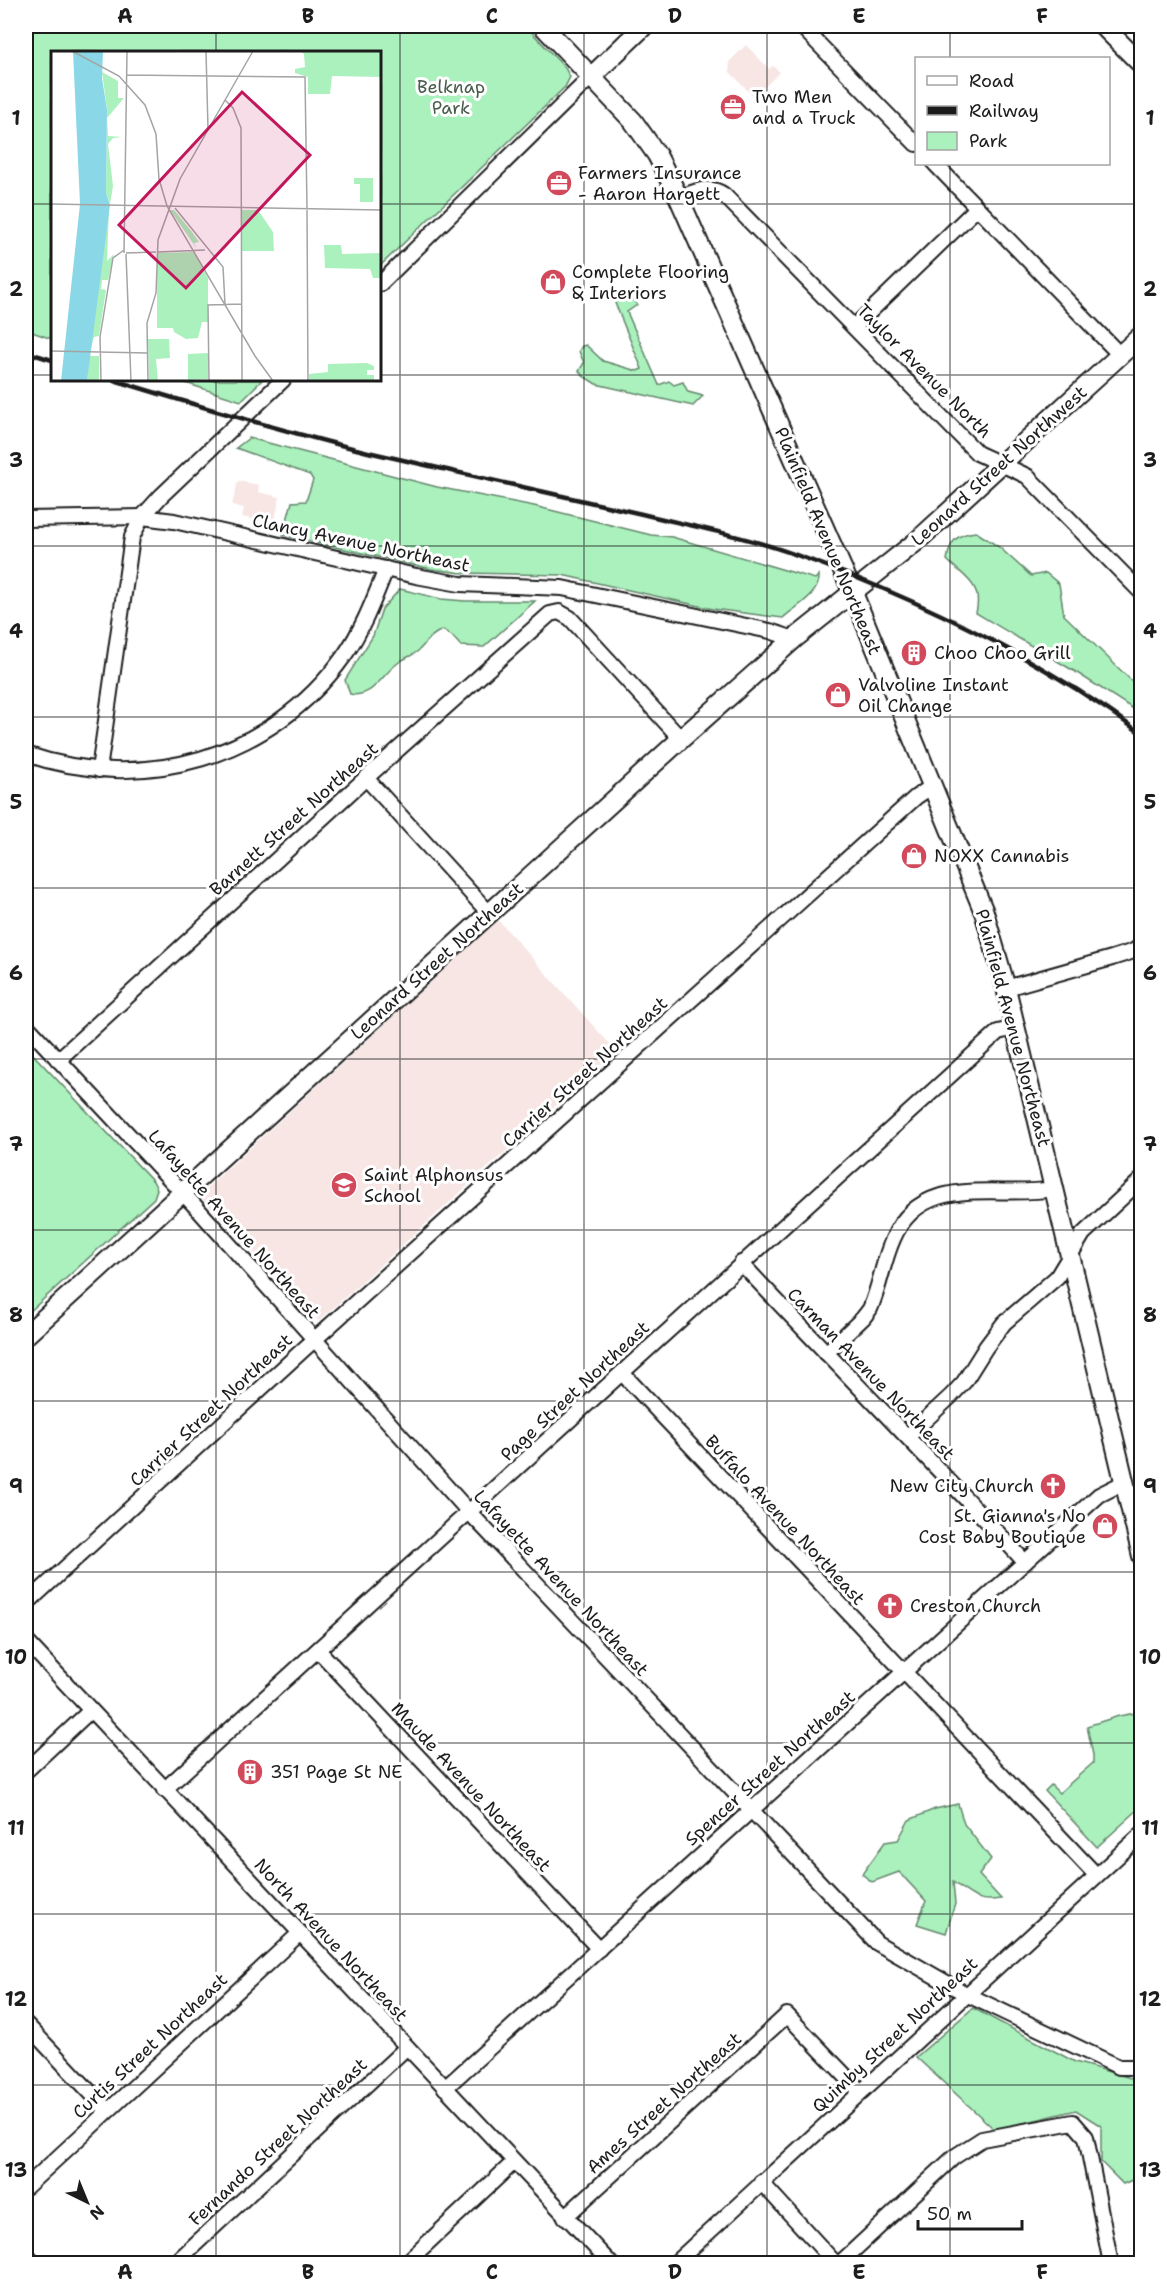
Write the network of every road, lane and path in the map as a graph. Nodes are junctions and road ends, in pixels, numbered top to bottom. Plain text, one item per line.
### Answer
1 (543, 26) edge
2 (644, 26) edge
3 (801, 26) edge
4 (1103, 26) edge
5 (1142, 65) edge
6 (592, 76) junction
7 (915, 143) edge
8 (936, 165) edge
9 (679, 198) junction
10 (977, 208) junction
11 (381, 283) edge
12 (854, 327) junction
13 (1142, 335) edge
14 (1120, 355) junction
15 (282, 381) edge
16 (1003, 464) junction
17 (142, 517) junction
18 (26, 519) edge
19 (386, 569) junction
20 (853, 593) junction
21 (1141, 593) edge
22 (794, 639) junction
23 (681, 739) junction
24 (26, 754) edge
25 (99, 770) junction
26 (366, 778) junction
27 (931, 787) junction
28 (489, 913) junction
29 (1142, 945) edge
30 (1006, 988) junction
31 (26, 1025) edge
32 (1016, 1028) junction
33 (58, 1059) junction
34 (1139, 1186) edge
35 (1054, 1189) junction
36 (182, 1193) junction
37 (1070, 1256) junction
38 (741, 1263) junction
39 (26, 1335) edge
40 (315, 1339) junction
41 (826, 1353) junction
42 (622, 1373) junction
43 (908, 1436) junction
44 (1123, 1483) junction
45 (470, 1513) junction
46 (1142, 1556) edge
47 (1025, 1562) junction
48 (26, 1604) edge
49 (26, 1641) edge
50 (318, 1650) junction
51 (904, 1671) junction
52 (90, 1710) junction
53 (26, 1771) edge
54 (164, 1790) junction
55 (751, 1809) junction
56 (1142, 1834) edge
57 (1096, 1875) junction
58 (300, 1933) junction
59 (599, 1949) junction
60 (966, 1994) junction
61 (26, 2024) edge
62 (406, 2048) junction
63 (1142, 2067) edge
64 (445, 2088) junction
65 (860, 2091) junction
66 (107, 2110) junction
67 (514, 2162) junction
68 (760, 2182) junction
69 (26, 2187) edge
70 (565, 2217) junction
71 (26, 2254) edge
72 (34, 2264) edge
73 (174, 2264) edge
74 (405, 2264) edge
75 (610, 2264) edge
76 (674, 2264) edge
77 (837, 2264) edge
78 (1111, 2264) edge

1 - 6 main road, Plainfield Avenue Northeast
2 - 6 main road
3 - 7 street
4 - 5 main road
6 - 9 main road, Plainfield Avenue Northeast
6 - 11 street
8 - 10 street
9 - 12 street, Taylor Avenue North
9 - 20 main road, Plainfield Avenue Northeast
10 - 12 street
10 - 14 street
12 - 16 street, Taylor Avenue North
13 - 14 main road, Leonard Street Northwest
14 - 16 main road, Leonard Street Northwest
15 - 17 street
16 - 20 main road, Leonard Street Northwest
16 - 21 street, Taylor Avenue North
17 - 18 street, Clancy Avenue Northeast
17 - 19 street, Clancy Avenue Northeast
17 - 25 street
19 - 22 street, Clancy Avenue Northeast
19 - 25 street
20 - 22 main road, Leonard Street Northeast
20 - 27 main road, Plainfield Avenue Northeast
22 - 23 main road, Leonard Street Northeast
23 - 26 street, Barnett Street Northeast
23 - 28 main road, Leonard Street Northeast
24 - 25 street
26 - 28 street
26 - 33 street, Barnett Street Northeast
27 - 30 main road, Plainfield Avenue Northeast
27 - 40 street, Carrier Street Northeast
28 - 36 main road, Leonard Street Northeast
29 - 30 street
30 - 32 main road, Plainfield Avenue Northeast
31 - 33 street, Lafayette Avenue Northeast
32 - 35 main road, Plainfield Avenue Northeast
32 - 38 street, Page Street Northeast
33 - 36 street, Lafayette Avenue Northeast
34 - 37 street
35 - 37 main road, Plainfield Avenue Northeast
35 - 41 street
36 - 39 main road, Leonard Street Northeast
36 - 40 street, Lafayette Avenue Northeast
37 - 43 street
37 - 44 main road, Plainfield Avenue Northeast
38 - 41 street, Carman Avenue Northeast
38 - 42 street, Page Street Northeast
40 - 45 street, Lafayette Avenue Northeast
40 - 48 street, Carrier Street Northeast
41 - 43 street, Carman Avenue Northeast
42 - 45 street, Page Street Northeast
42 - 51 street, Buffalo Avenue Northeast
43 - 47 street, Carman Avenue Northeast
44 - 46 main road, Plainfield Avenue Northeast
44 - 47 street, Spencer Street Northeast
45 - 50 street, Page Street Northeast
45 - 55 street, Lafayette Avenue Northeast
47 - 51 street, Spencer Street Northeast
49 - 52 street, North Avenue Northeast
50 - 54 street, Page Street Northeast
50 - 59 street, Maude Avenue Northeast
51 - 55 street, Spencer Street Northeast
51 - 57 street, Buffalo Avenue Northeast
52 - 53 street
52 - 54 street, North Avenue Northeast
54 - 58 street, North Avenue Northeast
55 - 59 street, Spencer Street Northeast
55 - 60 street, Lafayette Avenue Northeast
56 - 57 street, Quimby Street Northeast
57 - 60 street, Quimby Street Northeast
58 - 62 street, North Avenue Northeast
58 - 66 street, Curtis Street Northeast
59 - 64 street, Spencer Street Northeast
60 - 63 street, Lafayette Avenue Northeast
60 - 65 street, Quimby Street Northeast
61 - 66 street
62 - 64 street, North Avenue Northeast
62 - 73 street, Fernando Street Northeast
64 - 67 street, North Avenue Northeast
65 - 68 street, Quimby Street Northeast
65 - 70 street, Ames Street Northeast
66 - 69 street, Curtis Street Northeast
67 - 70 street, North Avenue Northeast
67 - 74 street
68 - 76 street, Quimby Street Northeast
68 - 77 street
70 - 75 street, North Avenue Northeast
71 - 72 street
77 - 78 street

